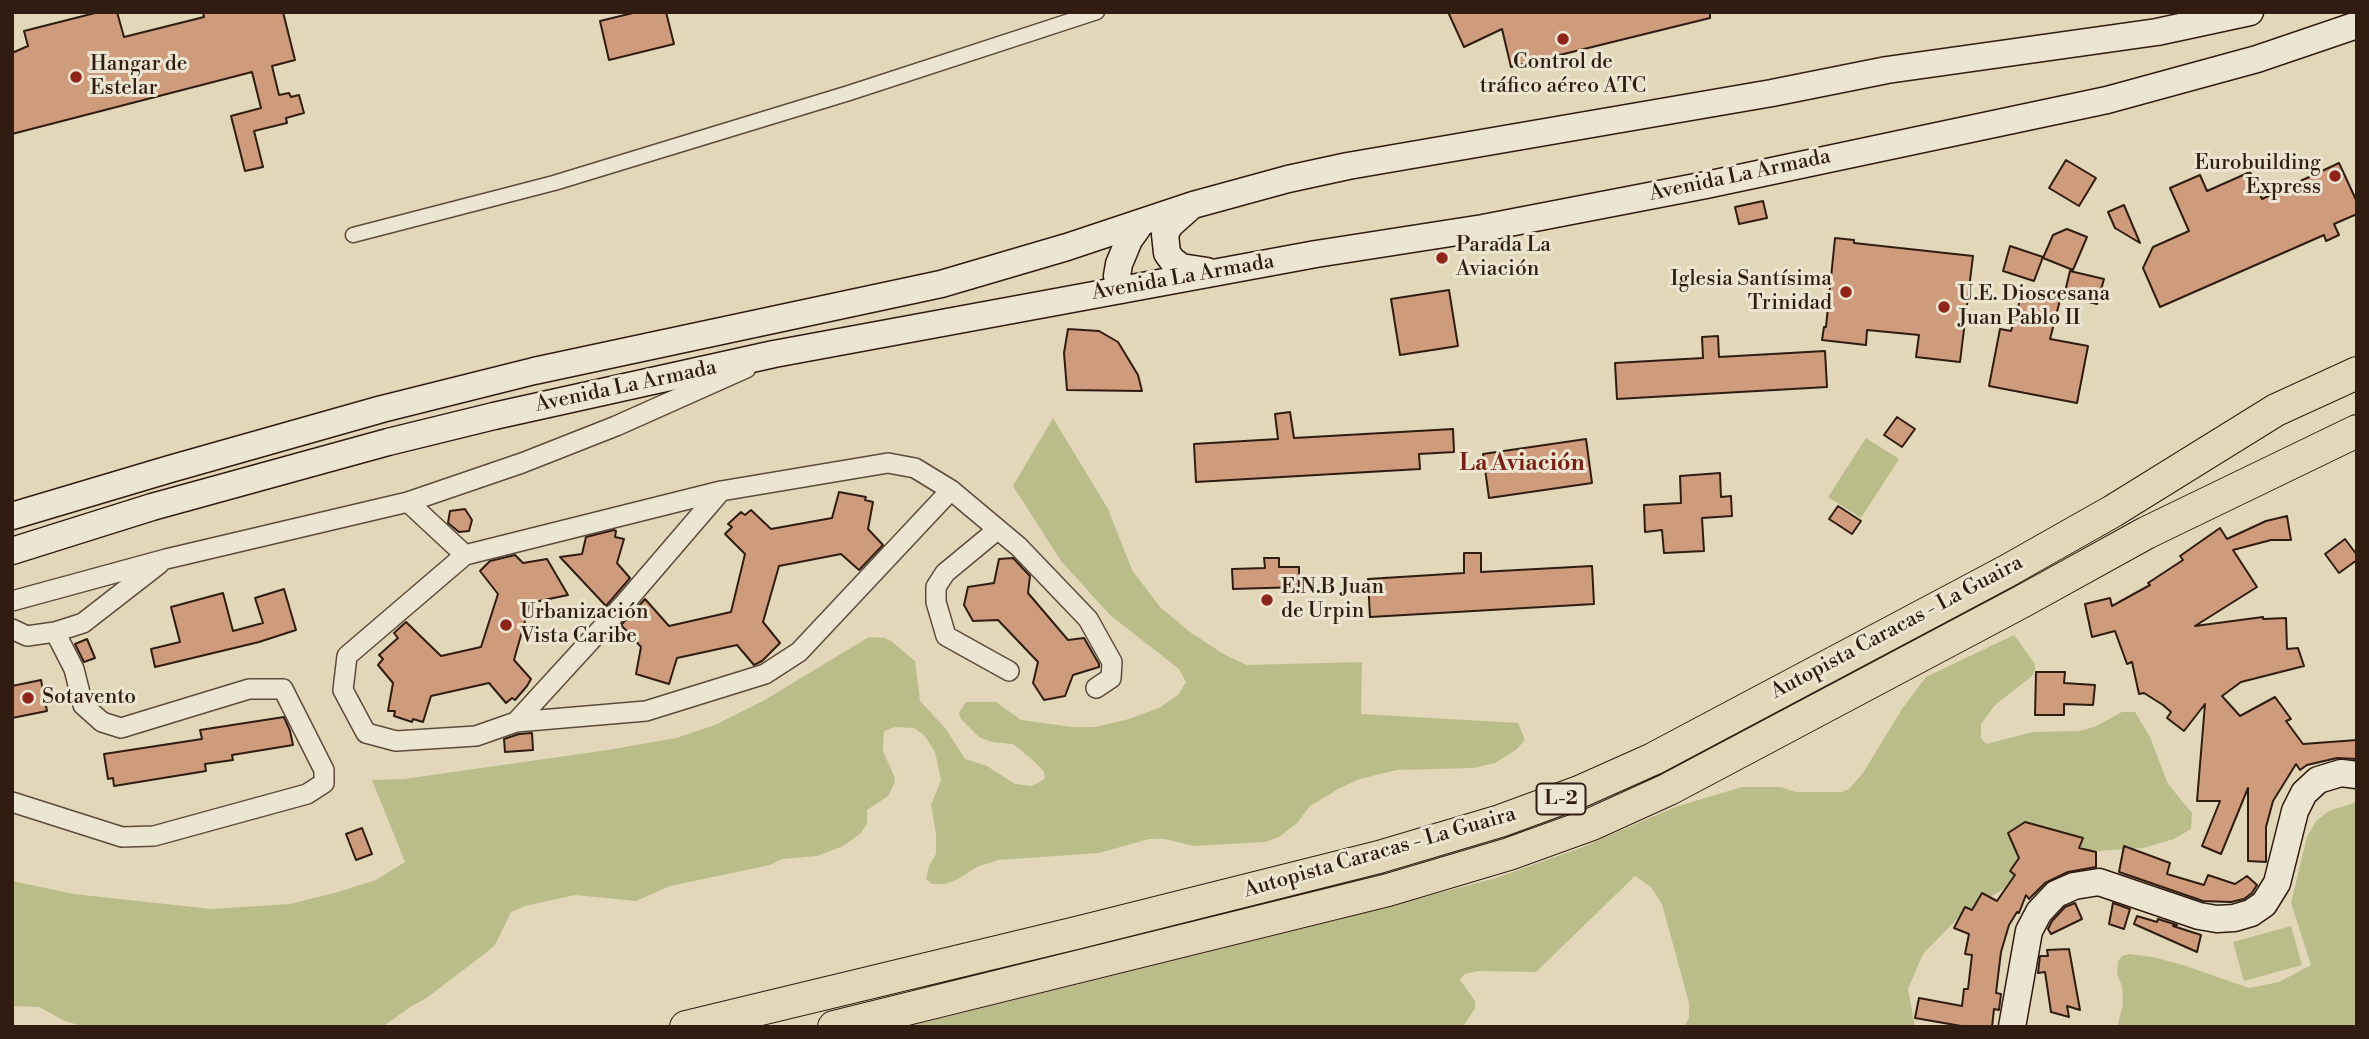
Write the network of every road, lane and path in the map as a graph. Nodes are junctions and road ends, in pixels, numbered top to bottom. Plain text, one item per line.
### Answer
1 (1097, 12) edge
2 (2250, 12) edge
3 (2357, 25) edge
4 (1193, 205) junction
5 (1141, 223) junction
6 (353, 235) dead end
7 (1217, 272) junction
8 (1121, 289) junction
9 (774, 354) junction
10 (2357, 373) edge
11 (2357, 431) edge
12 (951, 490) junction
13 (721, 491) junction
14 (408, 502) junction
15 (12, 516) edge
16 (997, 530) junction
17 (12, 551) edge
18 (464, 555) junction
19 (166, 559) junction
20 (12, 601) edge
21 (12, 629) edge
22 (55, 632) junction
23 (1009, 671) dead end
24 (1096, 688) dead end
25 (516, 722) junction
26 (2357, 775) edge
27 (12, 802) edge
28 (686, 1027) edge
29 (834, 1027) edge
30 (2012, 1027) edge

1 - 6 street
2 - 4 main road, Avenida La Armada
3 - 7 main road, Avenida La Armada
4 - 5 main road, Avenida La Armada
4 - 7 main road
5 - 8 main road
5 - 15 main road, Avenida La Armada
7 - 8 main road, Avenida La Armada
8 - 9 main road, Avenida La Armada
9 - 14 street
9 - 17 main road, Avenida La Armada
10 - 28 highway, Autopista Caracas - La Guaira / L-2
11 - 29 highway, Autopista Caracas - La Guaira / L-2
12 - 13 street
12 - 16 street
12 - 25 street
13 - 18 street
13 - 25 street
14 - 18 street
14 - 19 street
16 - 23 street
16 - 24 street
18 - 25 street
19 - 20 street
19 - 22 street
21 - 22 street
22 - 27 street
26 - 30 main road

